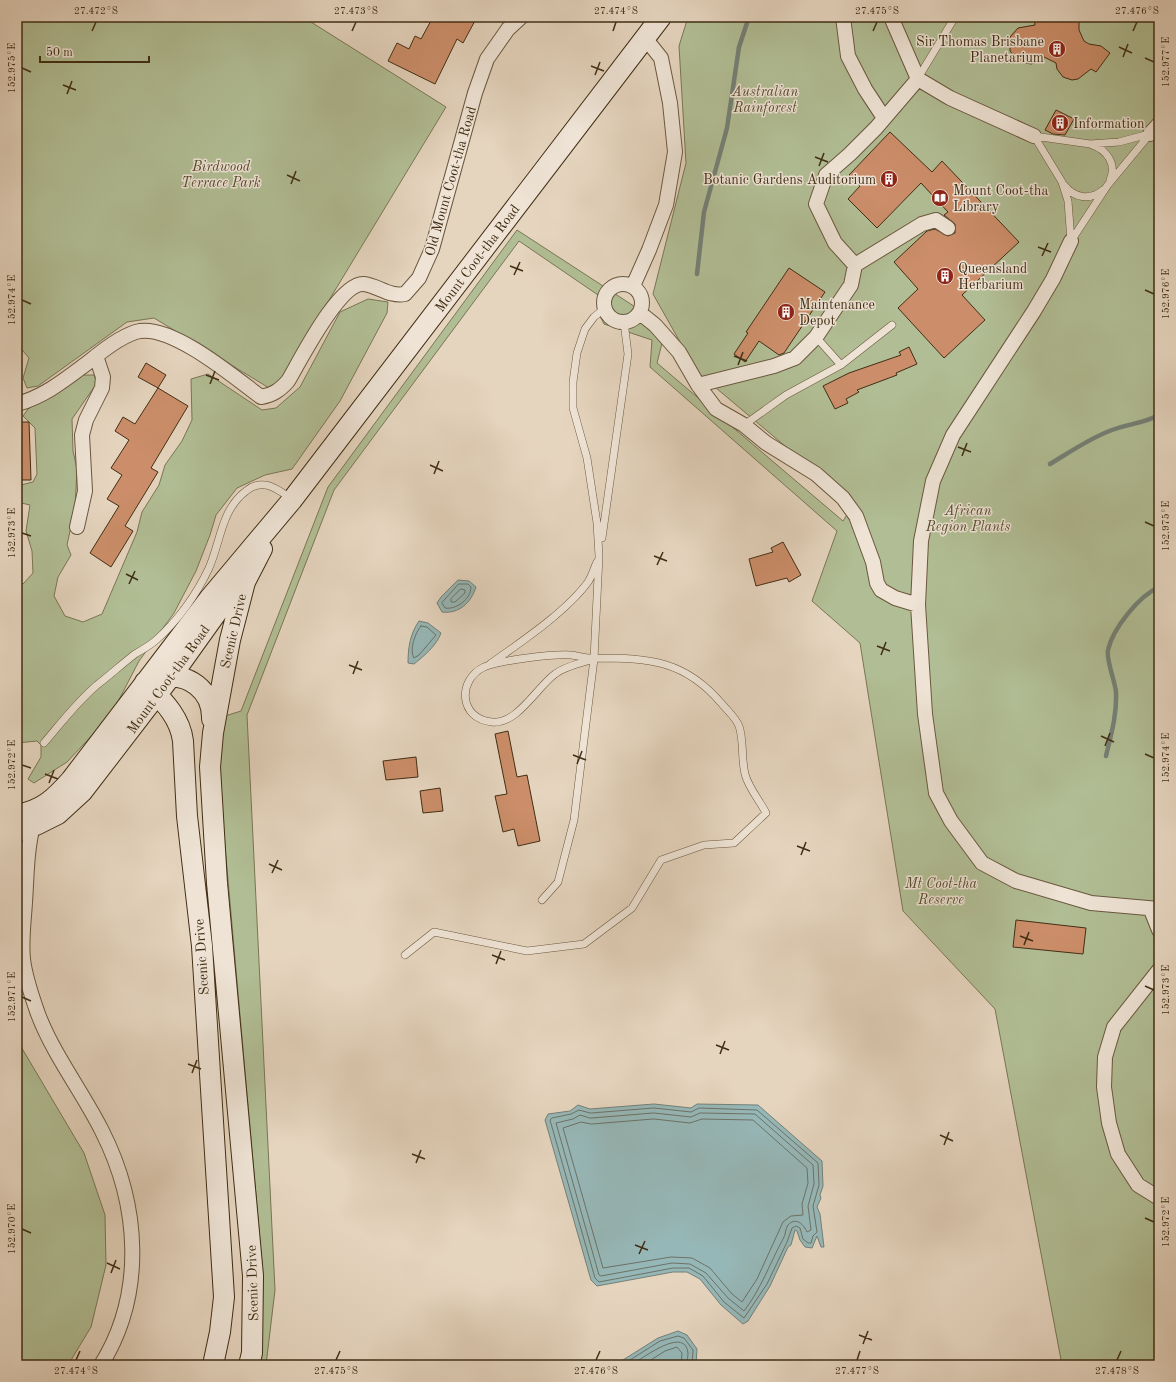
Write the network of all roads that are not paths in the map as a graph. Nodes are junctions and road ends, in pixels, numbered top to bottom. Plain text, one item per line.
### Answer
1 (521, 17) edge
2 (661, 17) edge
3 (843, 17) edge
4 (891, 17) edge
5 (955, 17) edge
6 (645, 38) junction
7 (918, 79) junction
8 (884, 118) junction
9 (1154, 129) edge
10 (1034, 136) junction
11 (1090, 144) junction
12 (1062, 182) junction
13 (1108, 186) junction
14 (948, 228) dead end
15 (1071, 241) junction
16 (855, 265) junction
17 (633, 286) junction
18 (605, 308) junction
19 (640, 313) junction
20 (624, 322) junction
21 (892, 325) dead end
22 (816, 337) junction
23 (96, 356) junction
24 (841, 365) junction
25 (698, 385) junction
26 (17, 404) edge
27 (744, 425) junction
28 (292, 500) junction
29 (77, 527) dead end
30 (265, 543) junction
31 (599, 556) junction
32 (918, 605) junction
33 (594, 659) junction
34 (488, 666) junction
35 (171, 676) junction
36 (151, 689) junction
37 (44, 743) dead end
38 (211, 747) junction
39 (27, 820) edge
40 (17, 871) edge
41 (26, 892) junction
42 (542, 900) dead end
43 (1155, 910) edge
44 (1159, 930) edge
45 (405, 955) dead end
46 (1159, 970) edge
47 (1159, 1198) edge
48 (101, 1365) edge
49 (213, 1365) edge
50 (249, 1365) edge

1 - 23 street, Old Mount Coot-tha Road
2 - 6 main road, Mount Coot-tha Road
3 - 8 street
4 - 7 street
5 - 7 lane
6 - 17 street
6 - 28 main road, Mount Coot-tha Road
7 - 8 street
7 - 10 street
8 - 16 street
9 - 11 lane
9 - 13 lane
10 - 11 lane
10 - 12 lane
11 - 13 lane
12 - 13 lane
12 - 15 lane
13 - 15 lane
14 - 16 street
15 - 32 street
16 - 22 street
17 - 18 street
17 - 19 street
18 - 20 street
18 - 31 lane
19 - 20 street
19 - 25 street
20 - 31 lane
21 - 24 lane
22 - 24 lane
22 - 25 street
23 - 26 street, Old Mount Coot-tha Road
23 - 29 street
24 - 27 lane
25 - 27 street
27 - 32 street
28 - 30 main road, Mount Coot-tha Road
28 - 36 main road, Mount Coot-tha Road
28 - 37 lane
30 - 35 main road, Mount Coot-tha Road
30 - 38 main road, Scenic Drive
31 - 33 lane
31 - 34 lane
32 - 43 street
33 - 34 lane
33 - 34 lane
33 - 42 lane
33 - 45 lane
35 - 36 main road, Scenic Drive
35 - 38 main road, Scenic Drive
36 - 39 main road, Mount Coot-tha Road
36 - 49 main road, Scenic Drive
38 - 50 main road, Scenic Drive
39 - 41 street
40 - 41 street
41 - 48 street
43 - 44 street
46 - 47 street

